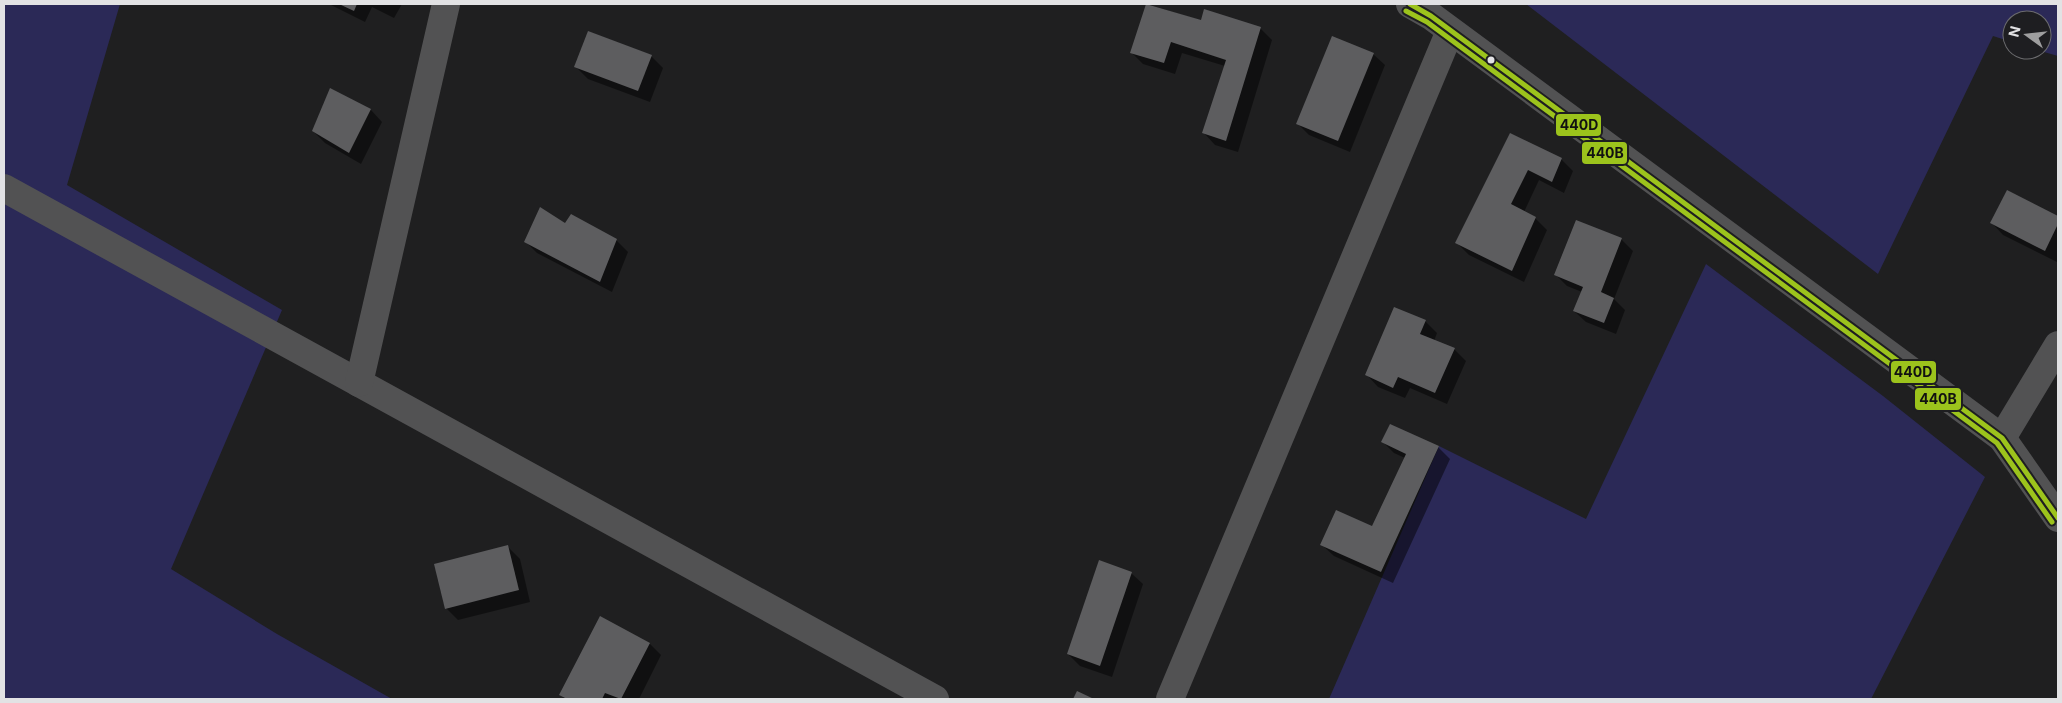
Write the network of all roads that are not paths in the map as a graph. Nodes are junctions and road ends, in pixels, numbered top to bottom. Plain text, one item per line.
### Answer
1 (446, 4) edge
2 (1410, 4) edge
3 (1450, 31) junction
4 (4, 188) edge
5 (2058, 345) edge
6 (359, 383) junction
7 (2002, 438) junction
8 (2058, 518) edge
9 (935, 699) edge
10 (1170, 699) edge

1 - 6 street
2 - 3 street
3 - 7 street
3 - 10 street
4 - 6 street
5 - 7 street
6 - 9 street
7 - 8 street

